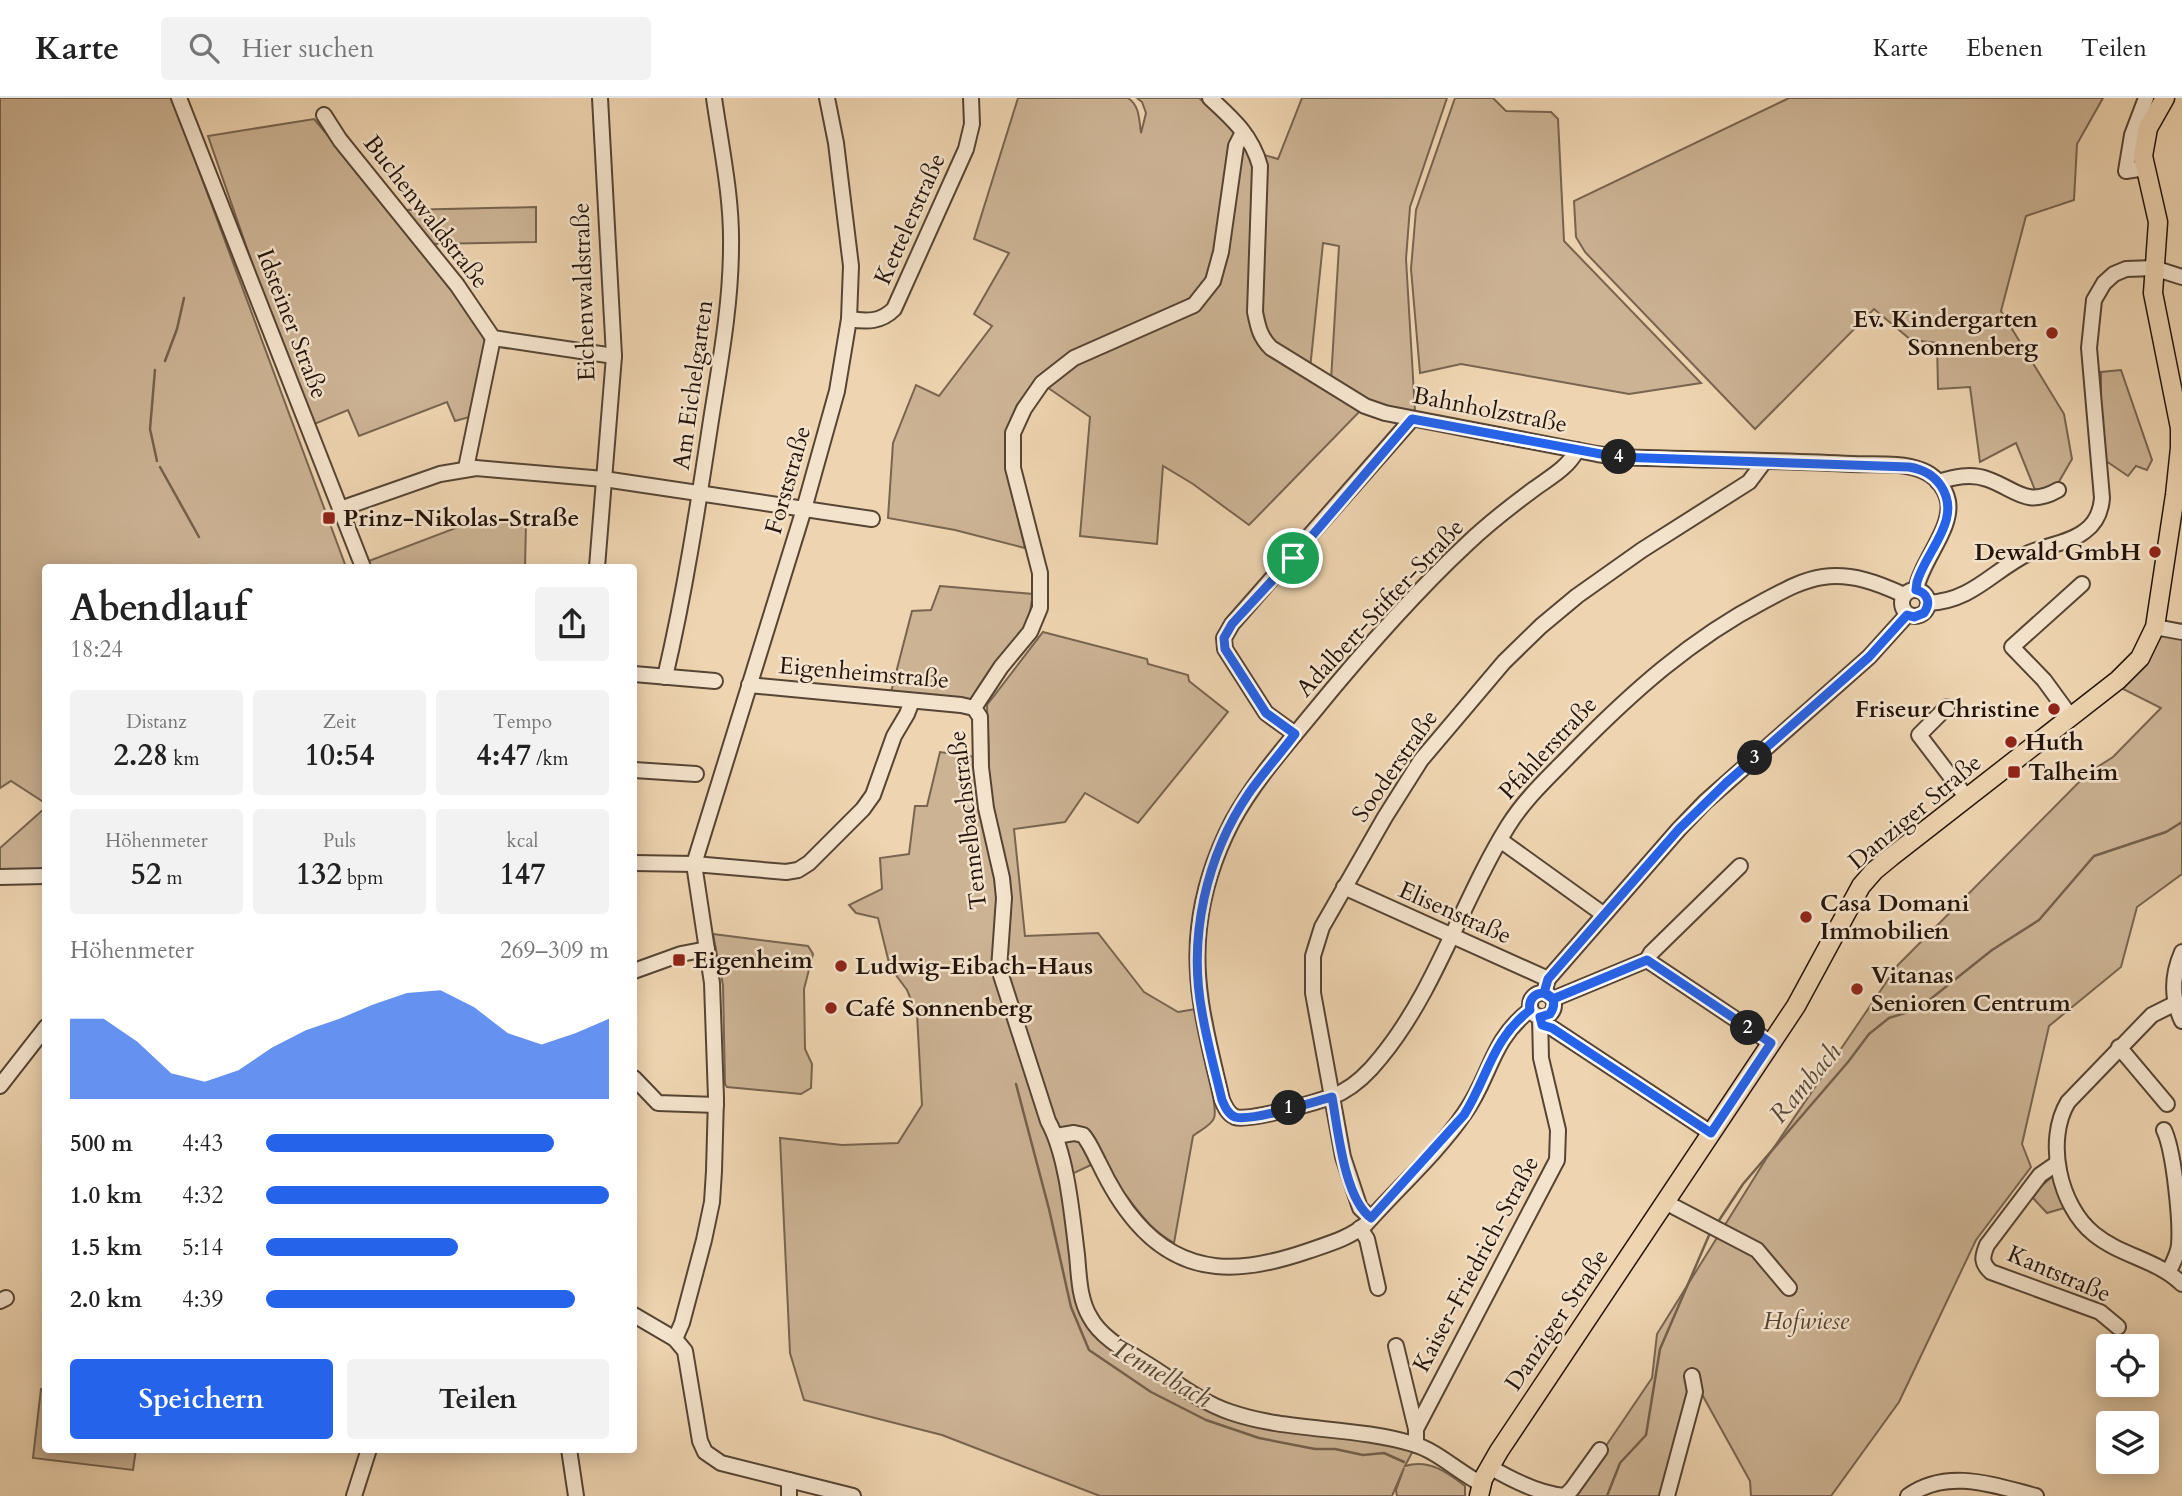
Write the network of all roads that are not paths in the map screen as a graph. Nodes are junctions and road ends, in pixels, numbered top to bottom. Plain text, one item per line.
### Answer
1 (179, 98) edge
2 (600, 98) edge
3 (714, 98) edge
4 (827, 98) edge
5 (971, 98) edge
6 (1210, 98) edge
7 (2146, 98) edge
8 (2165, 98) edge
9 (324, 115) dead end
10 (1243, 132) junction
11 (2145, 169) junction
12 (2154, 268) junction
13 (2182, 277) edge
14 (849, 319) junction
15 (493, 338) junction
16 (614, 356) junction
17 (1412, 419) junction
18 (2181, 435) edge
19 (1577, 450) junction
20 (1764, 462) junction
21 (466, 468) junction
22 (604, 480) junction
23 (1938, 482) junction
24 (2058, 490) dead end
25 (700, 494) junction
26 (340, 509) junction
27 (804, 509) junction
28 (872, 519) dead end
29 (2176, 531) edge
30 (362, 564) edge
31 (597, 564) edge
32 (2082, 584) dead end
33 (1910, 592) junction
34 (1928, 603) junction
35 (1907, 615) junction
36 (2155, 627) junction
37 (2182, 632) edge
38 (637, 674) edge
39 (665, 677) junction
40 (715, 681) dead end
41 (749, 685) junction
42 (912, 701) junction
43 (1947, 707) dead end
44 (974, 708) junction
45 (2071, 717) junction
46 (1295, 734) junction
47 (637, 770) edge
48 (696, 774) dead end
49 (1967, 798) junction
50 (1500, 840) junction
51 (637, 863) edge
52 (694, 864) junction
53 (1740, 866) dead end
54 (42, 876) edge
55 (0, 877) edge
56 (1344, 887) junction
57 (1603, 914) junction
58 (1450, 936) junction
59 (707, 949) junction
60 (2182, 952) edge
61 (1647, 960) junction
62 (637, 970) edge
63 (1548, 990) junction
64 (2176, 1003) junction
65 (1537, 1017) junction
66 (2182, 1021) edge
67 (42, 1032) edge
68 (1771, 1043) junction
69 (2119, 1047) junction
70 (637, 1080) edge
71 (0, 1086) edge
72 (1332, 1097) junction
73 (1222, 1100) joint
74 (2167, 1104) dead end
75 (716, 1105) junction
76 (2164, 1130) dead end
77 (1711, 1133) junction
78 (1056, 1136) junction
79 (2056, 1164) junction
80 (1665, 1202) junction
81 (1366, 1223) junction
82 (2169, 1271) junction
83 (2182, 1284) edge
84 (1789, 1288) dead end
85 (1378, 1289) dead end
86 (637, 1317) edge
87 (2118, 1327) dead end
88 (675, 1339) junction
89 (1396, 1346) dead end
90 (1692, 1377) dead end
91 (1416, 1429) junction
92 (1416, 1445) junction
93 (1600, 1450) dead end
94 (368, 1453) edge
95 (570, 1453) edge
96 (1490, 1466) junction
97 (789, 1480) junction
98 (1953, 1480) junction
99 (1480, 1490) edge
100 (354, 1496) edge
101 (576, 1496) edge
102 (789, 1496) edge
103 (853, 1496) edge
104 (1667, 1496) edge
105 (1908, 1496) edge
106 (1952, 1496) edge
107 (2036, 1496) edge

1 - 26 street, Idsteiner Straße
2 - 16 street, Eichenwaldstraße
3 - 25 street, Am Eichelgarten
4 - 14 street, Forststraße
5 - 14 street, Kettelerstraße
6 - 10 street, Bahnholzstraße
7 - 11 street
8 - 11 main road, Danziger Straße
9 - 15 street, Buchenwaldstraße
10 - 17 street, Bahnholzstraße
10 - 44 street, Tennelbachstraße
11 - 12 main road, Danziger Straße
12 - 13 street
12 - 18 main road, Danziger Straße
12 - 34 street
14 - 27 street, Forststraße
15 - 16 street
15 - 21 street
16 - 22 street, Eichenwaldstraße
17 - 19 street, Bahnholzstraße
17 - 46 street
18 - 29 main road, Danziger Straße
19 - 20 street, Bahnholzstraße
19 - 46 street, Adalbert-Stifter-Straße
20 - 23 street, Bahnholzstraße
20 - 56 street, Sooderstraße
21 - 22 street
21 - 26 street
22 - 25 street
22 - 31 street, Eichenwaldstraße
23 - 24 street
23 - 33 street
25 - 27 street
25 - 39 street, Am Eichelgarten
26 - 30 street, Idsteiner Straße
27 - 28 street
27 - 41 street, Forststraße
29 - 36 main road, Danziger Straße
32 - 45 street
33 - 34 street
33 - 35 street
33 - 50 street, Pfahlerstraße
34 - 35 street
35 - 57 street
36 - 37 street
36 - 45 main road, Danziger Straße
38 - 39 street
39 - 40 street
41 - 42 street, Eigenheimstraße
41 - 52 street, Forststraße
42 - 44 street, Eigenheimstraße
42 - 52 street
43 - 49 street
44 - 78 street, Tennelbachstraße
45 - 49 main road, Danziger Straße
46 - 73 street, Adalbert-Stifter-Straße
47 - 48 street
49 - 68 main road, Danziger Straße
50 - 57 street
50 - 58 street, Pfahlerstraße
51 - 52 street
52 - 59 street
53 - 61 street
54 - 55 street
56 - 58 street, Elisenstraße
56 - 72 street, Sooderstraße
57 - 63 street
58 - 63 street, Elisenstraße
58 - 72 street, Pfahlerstraße
59 - 62 street
59 - 75 street
60 - 64 street
61 - 63 street
61 - 68 street
63 - 65 street
64 - 66 street
64 - 69 street
65 - 77 street
65 - 81 street
65 - 91 street, Kaiser-Friedrich-Straße
67 - 71 street
68 - 77 main road, Danziger Straße
69 - 74 street
69 - 79 street
70 - 75 street
72 - 73 street, Pfahlerstraße
72 - 81 street, Sooderstraße
75 - 88 street
76 - 82 street
77 - 80 main road, Danziger Straße
78 - 81 street
78 - 92 street, Tennelbachstraße
79 - 82 street
79 - 87 street, Kantstraße
80 - 84 street
80 - 96 main road, Danziger Straße
81 - 85 street, Sooderstraße
82 - 83 street
86 - 88 street
88 - 97 street
89 - 91 street
90 - 104 street
91 - 92 street, Kaiser-Friedrich-Straße
92 - 99 street, Tennelbachstraße
93 - 96 street
94 - 100 street
95 - 101 street
96 - 99 main road, Danziger Straße
97 - 102 street
97 - 103 street
98 - 105 street
98 - 106 street
98 - 107 street

